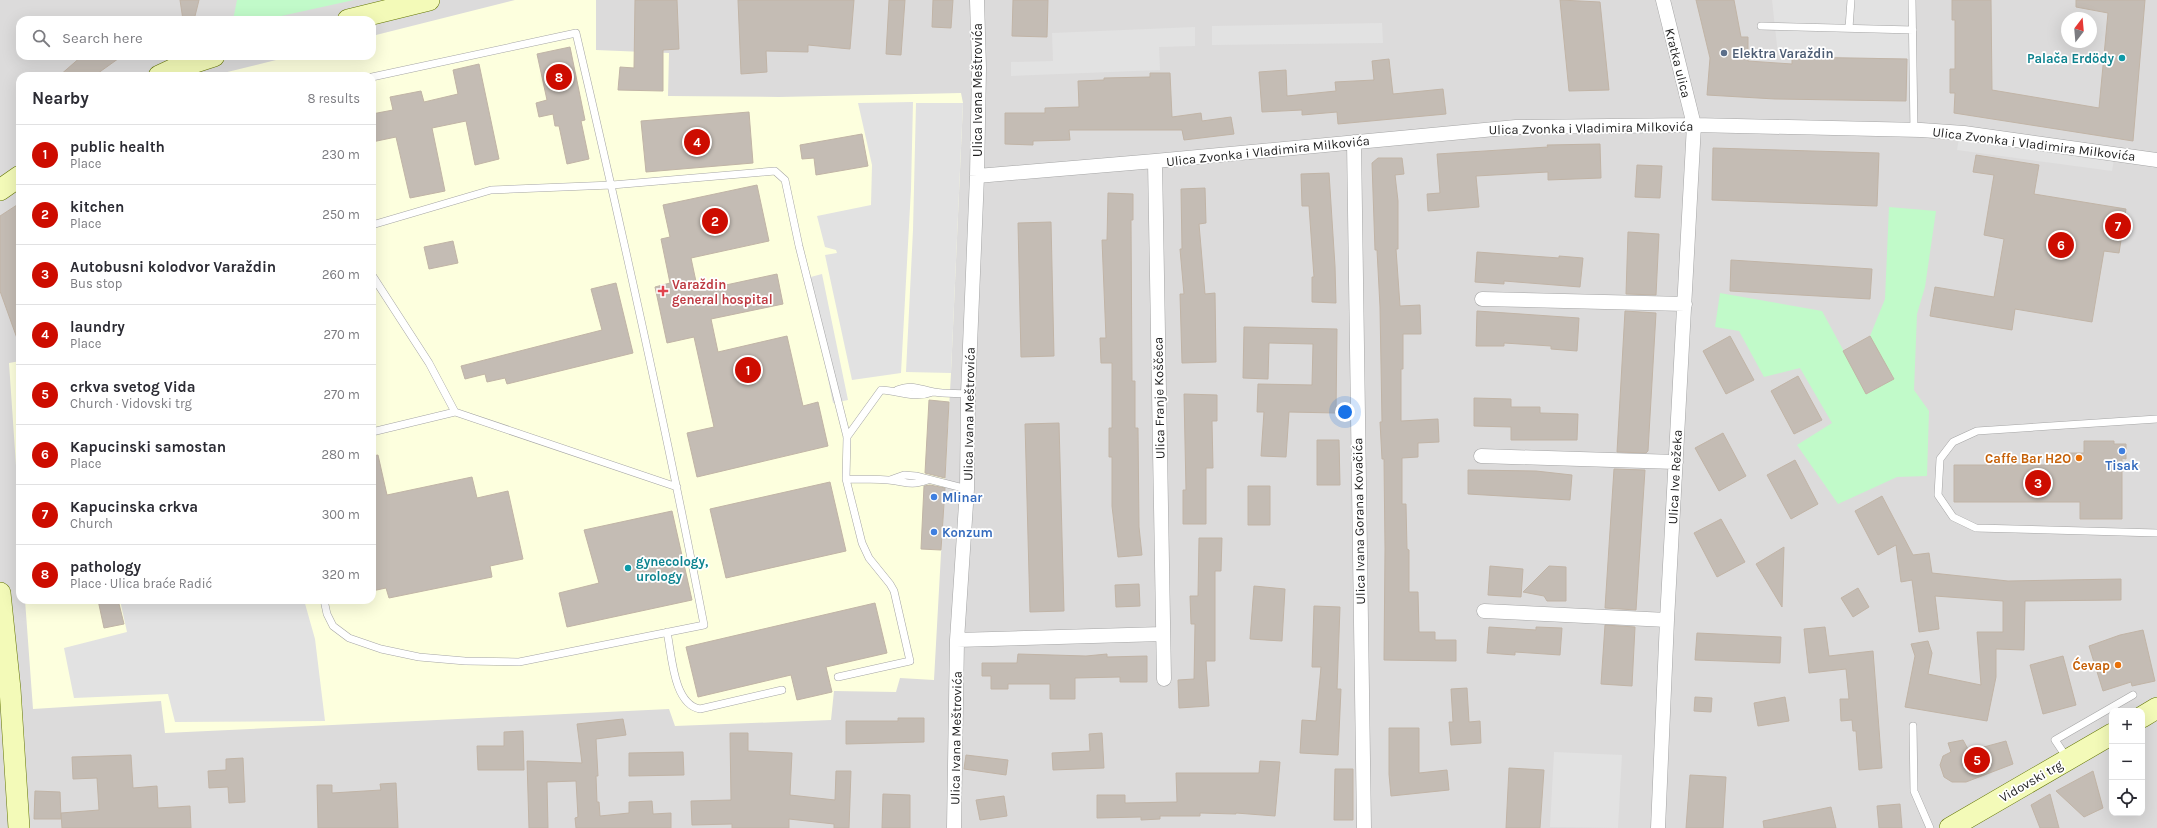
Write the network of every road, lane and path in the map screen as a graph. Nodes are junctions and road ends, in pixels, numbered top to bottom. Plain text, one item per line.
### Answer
1 (429, 0) edge
2 (976, 0) edge
3 (1663, 0) edge
4 (1851, 0) edge
5 (1912, 0) edge
6 (364, 16) edge
7 (1761, 26) dead end
8 (1849, 28) junction
9 (1913, 30) junction
10 (202, 60) edge
11 (168, 72) edge
12 (376, 76) edge
13 (1694, 125) junction
14 (1914, 131) junction
15 (1354, 142) junction
16 (2157, 160) edge
17 (1155, 161) junction
18 (977, 176) junction
19 (16, 179) edge
20 (612, 185) junction
21 (0, 190) edge
22 (376, 223) edge
23 (376, 281) edge
24 (1482, 299) dead end
25 (1685, 304) junction
26 (968, 394) junction
27 (455, 412) junction
28 (2157, 419) edge
29 (376, 431) edge
30 (847, 437) junction
31 (1481, 456) dead end
32 (1676, 462) junction
33 (846, 479) junction
34 (677, 487) junction
35 (967, 489) junction
36 (2157, 533) edge
37 (0, 593) edge
38 (325, 604) edge
39 (1484, 611) dead end
40 (1667, 620) junction
41 (667, 632) junction
42 (1162, 634) junction
43 (957, 640) junction
44 (838, 677) dead end
45 (1164, 679) dead end
46 (782, 690) dead end
47 (2133, 695) dead end
48 (5, 704) edge
49 (2157, 708) edge
50 (2145, 715) edge
51 (1913, 726) dead end
52 (2109, 736) edge
53 (2068, 760) junction
54 (19, 828) edge
55 (954, 828) edge
56 (1364, 828) edge
57 (1658, 828) edge
58 (1930, 828) edge
59 (1950, 828) edge

1 - 6 main road
2 - 18 street, Ulica Ivana Meštrovića
3 - 13 street, Kratka ulica
4 - 8 lane
5 - 9 lane
7 - 8 lane
8 - 9 lane
9 - 14 lane
10 - 11 main road
12 - 20 lane
13 - 14 street, Ulica Zvonka i Vladimira Milkovića
13 - 15 street, Ulica Zvonka i Vladimira Milkovića
13 - 25 street, Ulica Ive Režeka
14 - 16 street, Ulica Zvonka i Vladimira Milkovića
15 - 17 street, Ulica Zvonka i Vladimira Milkovića
15 - 56 street, Ulica Ivana Gorana Kovačića
17 - 18 street, Ulica Zvonka i Vladimira Milkovića
17 - 42 street, Ulica Franje Koščeca
18 - 26 street, Ulica Ivana Meštrovića
19 - 21 main road
20 - 22 lane
20 - 30 lane
20 - 34 lane
23 - 27 lane
24 - 25 street
25 - 32 street, Ulica Ive Režeka
26 - 30 lane
26 - 35 street, Ulica Ivana Meštrovića
27 - 29 lane
27 - 34 lane
28 - 36 lane
30 - 33 lane
31 - 32 street
32 - 40 street, Ulica Ive Režeka
33 - 35 lane
33 - 44 lane
34 - 41 lane
35 - 43 street, Ulica Ivana Meštrovića
37 - 48 main road
38 - 41 lane
39 - 40 street
40 - 57 street, Ulica Ive Režeka
41 - 46 lane
42 - 43 street
42 - 45 street, Ulica Franje Koščeca
43 - 55 street, Ulica Ivana Meštrovića
47 - 53 lane
48 - 54 main road
49 - 50 main road
51 - 58 lane
52 - 53 main road, Vidovski trg
53 - 59 main road, Vidovski trg

